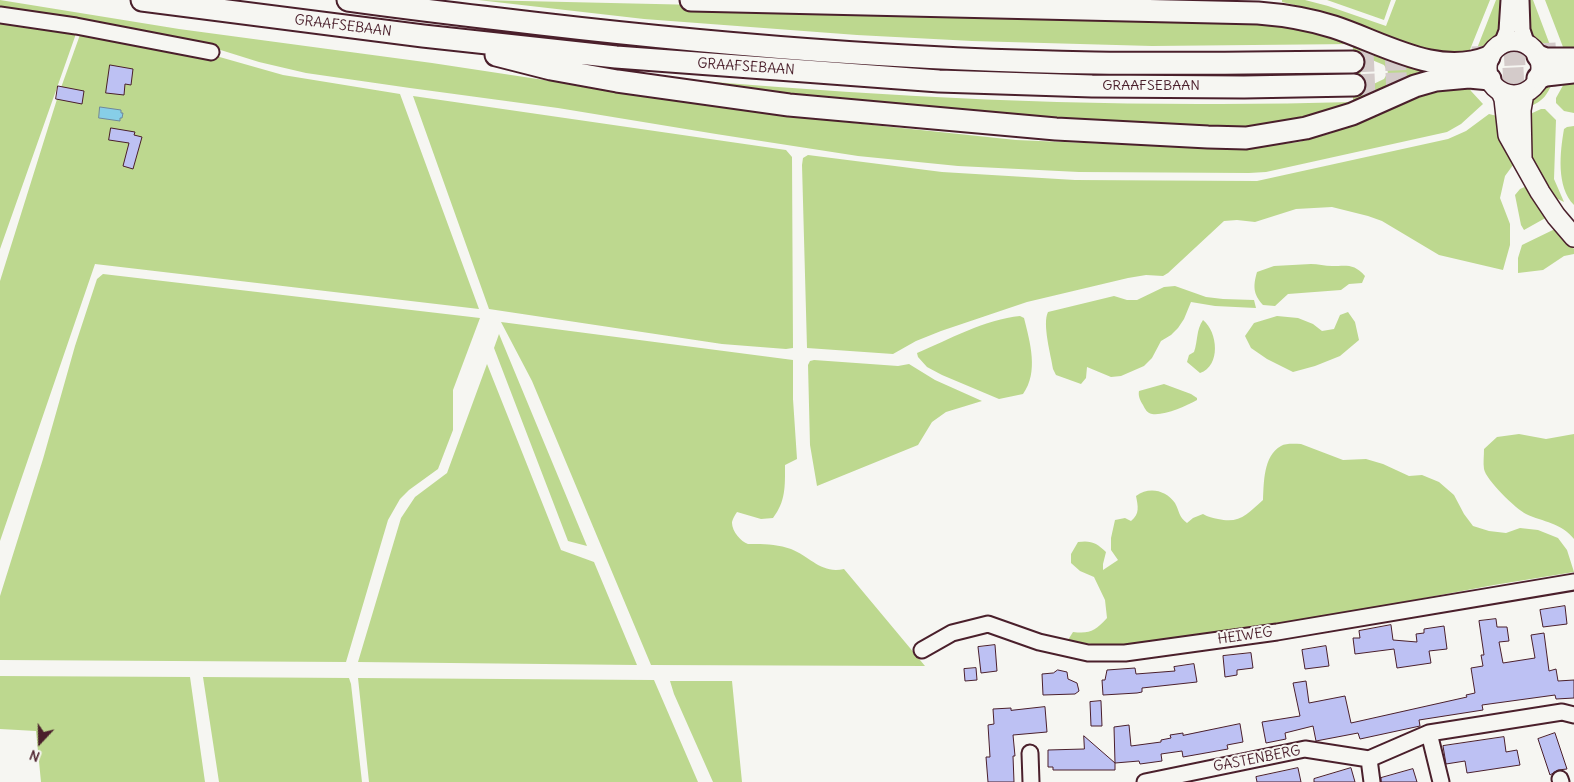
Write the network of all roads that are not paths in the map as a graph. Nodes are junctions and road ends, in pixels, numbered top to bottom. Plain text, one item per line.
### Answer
1 (142, 0) edge
2 (348, 0) edge
3 (691, 0) edge
4 (1509, 0) edge
5 (1521, 0) edge
6 (0, 15) edge
7 (423, 36) junction
8 (1532, 50) junction
9 (1496, 51) junction
10 (211, 52) dead end
11 (1574, 58) edge
12 (1354, 62) tunnel mouth
13 (1574, 72) edge
14 (1354, 85) tunnel mouth
15 (1496, 85) junction
16 (1531, 85) junction
17 (1522, 159) junction
18 (1574, 237) edge
19 (1574, 582) edge
20 (922, 650) dead end
21 (1574, 715) edge
22 (1429, 733) junction
23 (1030, 753) dead end
24 (1369, 759) junction
25 (1031, 782) edge
26 (1145, 782) edge
27 (1372, 782) edge
28 (1441, 782) edge

1 - 7 highway, GRAAFSEBAAN
2 - 12 highway, GRAAFSEBAAN
3 - 9 highway
4 - 9 street
5 - 8 street
6 - 10 street
7 - 14 highway, GRAAFSEBAAN
7 - 15 highway
8 - 9 main road
8 - 11 highway
8 - 16 main road
9 - 15 main road
13 - 16 highway
15 - 16 main road
15 - 17 main road
16 - 17 main road
17 - 18 main road
19 - 20 street, HEIWEG
21 - 22 street
22 - 24 street
22 - 28 street
23 - 25 street
24 - 26 street, GASTENBERG
24 - 27 street

